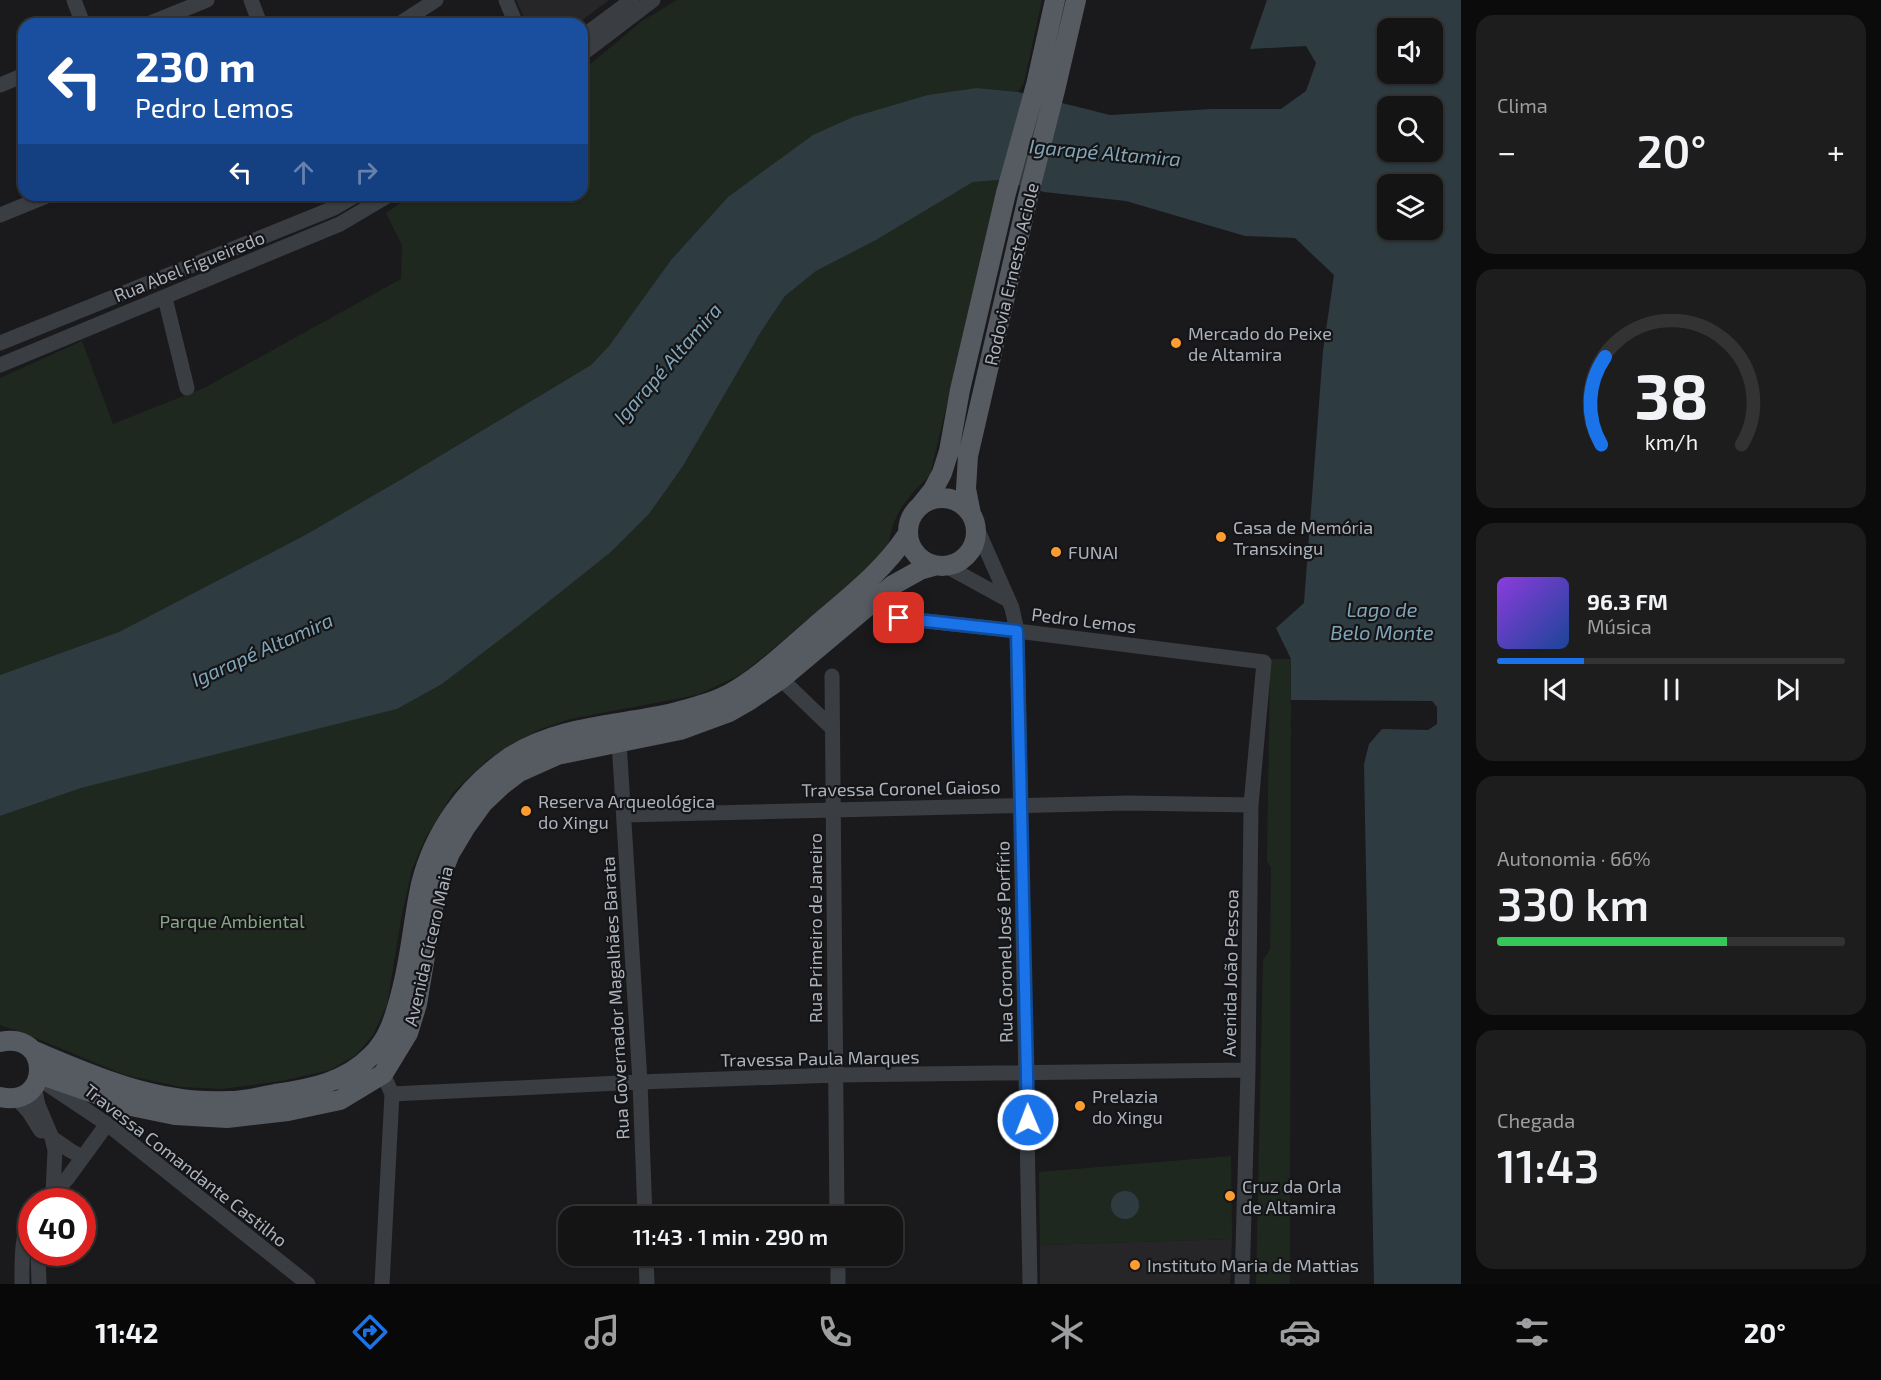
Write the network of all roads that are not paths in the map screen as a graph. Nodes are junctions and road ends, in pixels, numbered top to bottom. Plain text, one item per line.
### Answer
1 (74, 0) edge
2 (207, 0) edge
3 (250, 0) edge
4 (436, 0) edge
5 (506, 0) edge
6 (632, 0) edge
7 (653, 0) edge
8 (1054, 0) edge
9 (1076, 0) edge
10 (81, 18) edge
11 (163, 18) edge
12 (258, 18) edge
13 (408, 18) edge
14 (514, 18) edge
15 (588, 33) edge
16 (588, 49) edge
17 (18, 78) edge
18 (0, 86) edge
19 (1046, 87) junction
20 (34, 201) edge
21 (379, 201) edge
22 (331, 202) edge
23 (0, 215) edge
24 (340, 224) junction
25 (165, 298) junction
26 (0, 343) edge
27 (0, 365) edge
28 (187, 388) dead end
29 (921, 505) junction
30 (973, 519) junction
31 (907, 535) junction
32 (940, 566) junction
33 (1008, 600) junction
34 (899, 618) dead end
35 (1017, 631) junction
36 (1264, 662) joint
37 (832, 676) dead end
38 (781, 679) junction
39 (832, 728) junction
40 (619, 741) junction
41 (1021, 805) junction
42 (1251, 805) junction
43 (834, 809) junction
44 (624, 815) junction
45 (3, 1040) edge
46 (32, 1050) junction
47 (1248, 1070) junction
48 (1027, 1073) junction
49 (383, 1074) junction
50 (836, 1075) junction
51 (37, 1080) junction
52 (640, 1082) junction
53 (393, 1094) junction
54 (8, 1098) edge
55 (107, 1124) junction
56 (52, 1138) junction
57 (82, 1157) junction
58 (43, 1188) edge
59 (51, 1188) edge
60 (59, 1188) edge
61 (645, 1206) edge
62 (837, 1206) edge
63 (21, 1266) edge
64 (38, 1266) edge
65 (646, 1266) edge
66 (838, 1266) edge
67 (22, 1284) edge
68 (39, 1284) edge
69 (308, 1284) edge
70 (382, 1284) edge
71 (647, 1284) edge
72 (838, 1284) edge
73 (1030, 1284) edge
74 (1242, 1284) edge

1 - 10 street
2 - 11 street
3 - 12 street
4 - 13 street
5 - 14 street
6 - 15 street
7 - 16 street
8 - 19 main road, Rodovia Ernesto Aciole
9 - 19 main road, Rodovia Ernesto Aciole
17 - 18 street
19 - 29 main road, Rodovia Ernesto Aciole
19 - 30 main road, Rodovia Ernesto Aciole
20 - 23 street
21 - 24 street, Rua Abel Figueiredo
22 - 24 street
22 - 26 street, Rua Abel Figueiredo
24 - 25 street, Rua Abel Figueiredo
25 - 27 street, Rua Abel Figueiredo
25 - 28 street
29 - 30 main road
29 - 31 main road
30 - 32 main road
30 - 33 street, Rua Coronel José Porfírio
31 - 32 main road
31 - 46 main road, Avenida Cícero Maia
32 - 33 street
32 - 38 main road, Avenida Cícero Maia
33 - 35 street, Rua Coronel José Porfírio
34 - 35 street, Pedro Lemos
35 - 36 street, Pedro Lemos
35 - 41 street, Rua Coronel José Porfírio
36 - 42 street, Avenida João Pessoa
37 - 39 street, Rua Primeiro de Janeiro
38 - 39 street
38 - 40 main road, Avenida Cícero Maia
39 - 43 street, Rua Primeiro de Janeiro
40 - 44 street, Rua Governador Magalhães Barata
40 - 49 main road, Avenida Cícero Maia
41 - 42 street, Travessa Coronel Gaioso
41 - 43 street, Travessa Coronel Gaioso
41 - 48 street, Rua Coronel José Porfírio
42 - 47 street, Avenida João Pessoa
43 - 44 street, Travessa Coronel Gaioso
43 - 50 street, Rua Primeiro de Janeiro
44 - 52 street, Rua Governador Magalhães Barata
45 - 46 main road, Avenida Cícero Maia
46 - 51 main road
47 - 48 street, Travessa Paula Marques
47 - 74 street, Avenida João Pessoa
48 - 50 street, Travessa Paula Marques
48 - 73 street, Rua Coronel José Porfírio
49 - 51 main road, Avenida Cícero Maia
49 - 53 street
50 - 52 street, Travessa Paula Marques
50 - 62 street, Rua Primeiro de Janeiro
51 - 54 main road
51 - 55 street, Travessa Comandante Castilho
51 - 56 street
52 - 53 street, Travessa Paula Marques
52 - 61 street, Rua Governador Magalhães Barata
53 - 70 street
54 - 58 street
55 - 57 street
55 - 69 street, Travessa Comandante Castilho
56 - 57 street
56 - 59 street
57 - 60 street
63 - 67 street
64 - 68 street
65 - 71 street
66 - 72 street

